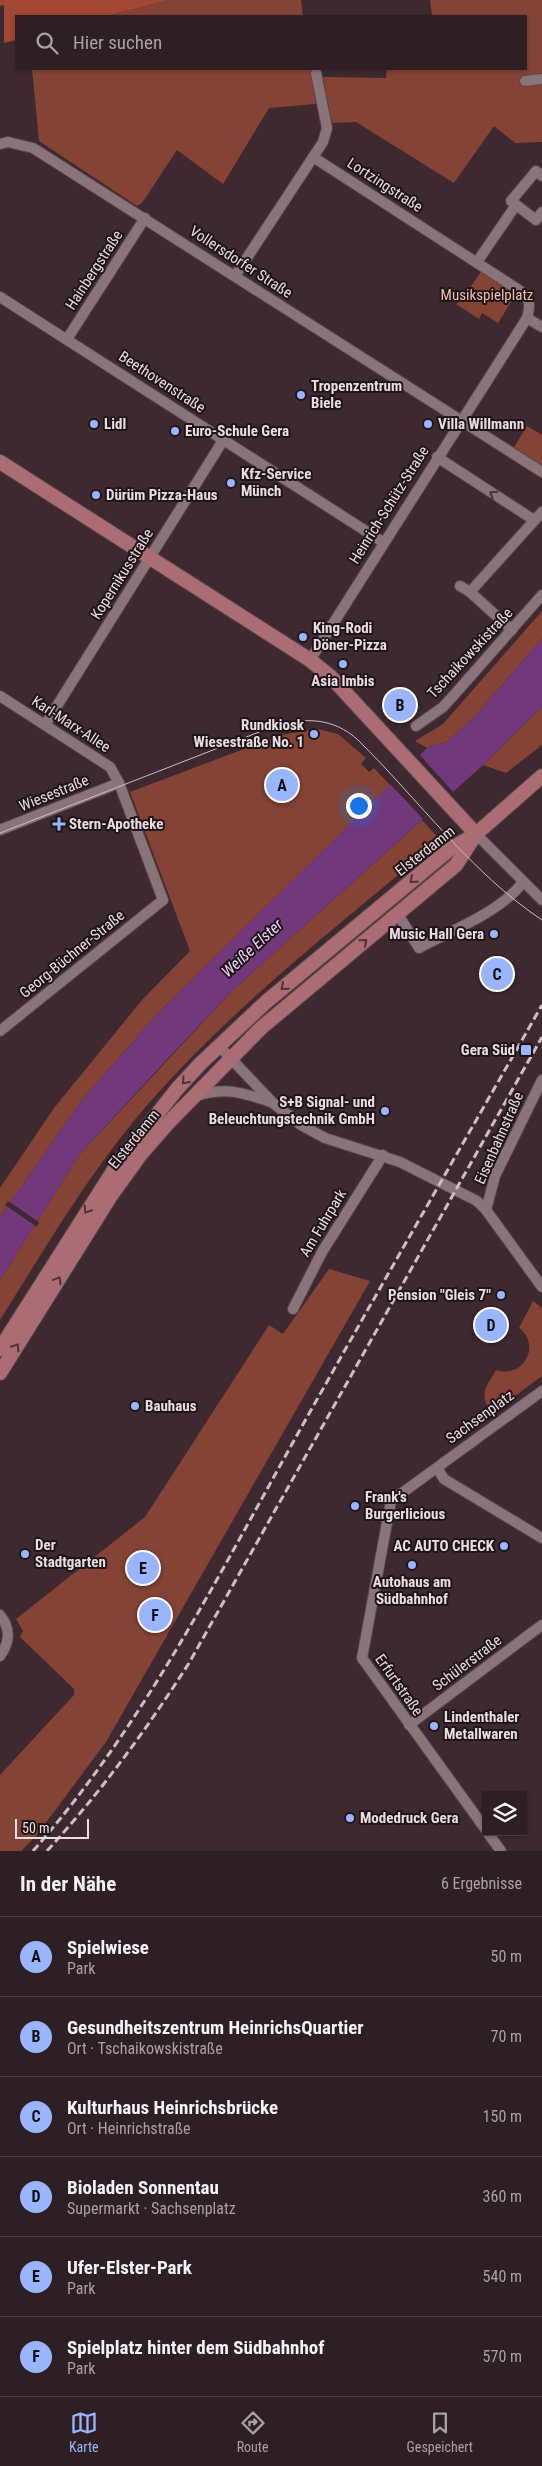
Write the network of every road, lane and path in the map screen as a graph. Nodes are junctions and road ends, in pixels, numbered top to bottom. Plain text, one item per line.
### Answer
1 (316, 73) dead end
2 (542, 79) edge
3 (525, 81) dead end
4 (0, 144) edge
5 (313, 157) junction
6 (542, 176) edge
7 (516, 205) junction
8 (542, 212) edge
9 (145, 218) junction
10 (477, 262) junction
11 (235, 276) junction
12 (0, 296) edge
13 (527, 318) junction
14 (542, 327) edge
15 (67, 339) junction
16 (460, 420) junction
17 (224, 439) junction
18 (437, 458) junction
19 (0, 462) edge
20 (542, 472) edge
21 (542, 512) edge
22 (534, 520) junction
23 (383, 542) junction
24 (150, 558) junction
25 (460, 586) dead end
26 (470, 592) junction
27 (542, 595) edge
28 (512, 630) junction
29 (310, 660) junction
30 (0, 696) edge
31 (46, 725) junction
32 (416, 726) dead end
33 (542, 776) edge
34 (119, 783) junction
35 (0, 830) edge
36 (476, 834) junction
37 (523, 882) junction
38 (163, 900) joint
39 (542, 900) edge
40 (397, 914) junction
41 (0, 1031) edge
42 (219, 1046) junction
43 (230, 1058) junction
44 (542, 1080) edge
45 (192, 1097) junction
46 (273, 1103) junction
47 (383, 1156) junction
48 (486, 1210) junction
49 (542, 1287) edge
50 (293, 1309) dead end
51 (0, 1349) edge
52 (0, 1373) edge
53 (542, 1391) edge
54 (437, 1468) junction
55 (542, 1538) edge
56 (0, 1615) edge
57 (542, 1625) edge
58 (0, 1656) edge
59 (409, 1725) junction
60 (482, 1825) edge
61 (490, 1836) edge
62 (501, 1851) edge

1 - 5 street
2 - 3 street
4 - 9 street, Vollersdorfer Straße
5 - 10 street, Lortzingstraße
5 - 11 street
6 - 7 street
7 - 8 street
7 - 10 street
9 - 11 street, Vollersdorfer Straße
9 - 15 street, Hainbergstraße
10 - 13 street, Lortzingstraße
11 - 16 street, Vollersdorfer Straße
12 - 15 street, Beethovenstraße
13 - 14 street
13 - 16 street, Heinrich-Schütz-Straße
15 - 17 street, Beethovenstraße
16 - 18 street, Heinrich-Schütz-Straße
16 - 20 street, Vollersdorfer Straße
17 - 23 street, Beethovenstraße
17 - 24 street, Kopernikusstraße
22 -> 18 street
18 - 23 street, Heinrich-Schütz-Straße
19 - 24 main road
21 - 22 street
22 - 26 street
23 - 29 street, Heinrich-Schütz-Straße
24 - 29 main road
24 - 31 street, Kopernikusstraße
25 - 26 street
26 - 28 street
27 - 28 street, Tschaikowskistraße
28 - 32 street, Tschaikowskistraße
29 - 36 main road
30 - 31 street, Karl-Marx-Allee
31 - 34 street, Karl-Marx-Allee
33 - 36 main road
34 - 35 street, Wiesestraße
34 - 38 street, Karl-Marx-Allee
36 - 37 street
36 - 40 main road, Elsterdamm
36 -> 42 main road, Elsterdamm
37 - 39 street
37 - 40 street
38 - 41 street, Georg-Büchner-Straße
43 -> 40 main road, Elsterdamm
42 - 43 street
42 -> 51 main road, Elsterdamm
43 - 45 main road, Elsterdamm
43 - 46 street
44 - 48 street, Eisenbahnstraße
45 - 46 street
52 -> 45 main road, Elsterdamm
46 - 47 street
47 - 48 street
47 - 50 street, Am Fuhrpark
48 - 49 street
53 - 54 street, Sachsenplatz
54 - 55 street
54 - 59 street, Erfurtstraße
56 - 58 street
57 - 59 street, Schülerstraße
59 - 60 street, Erfurtstraße
61 - 62 street, Erfurtstraße

